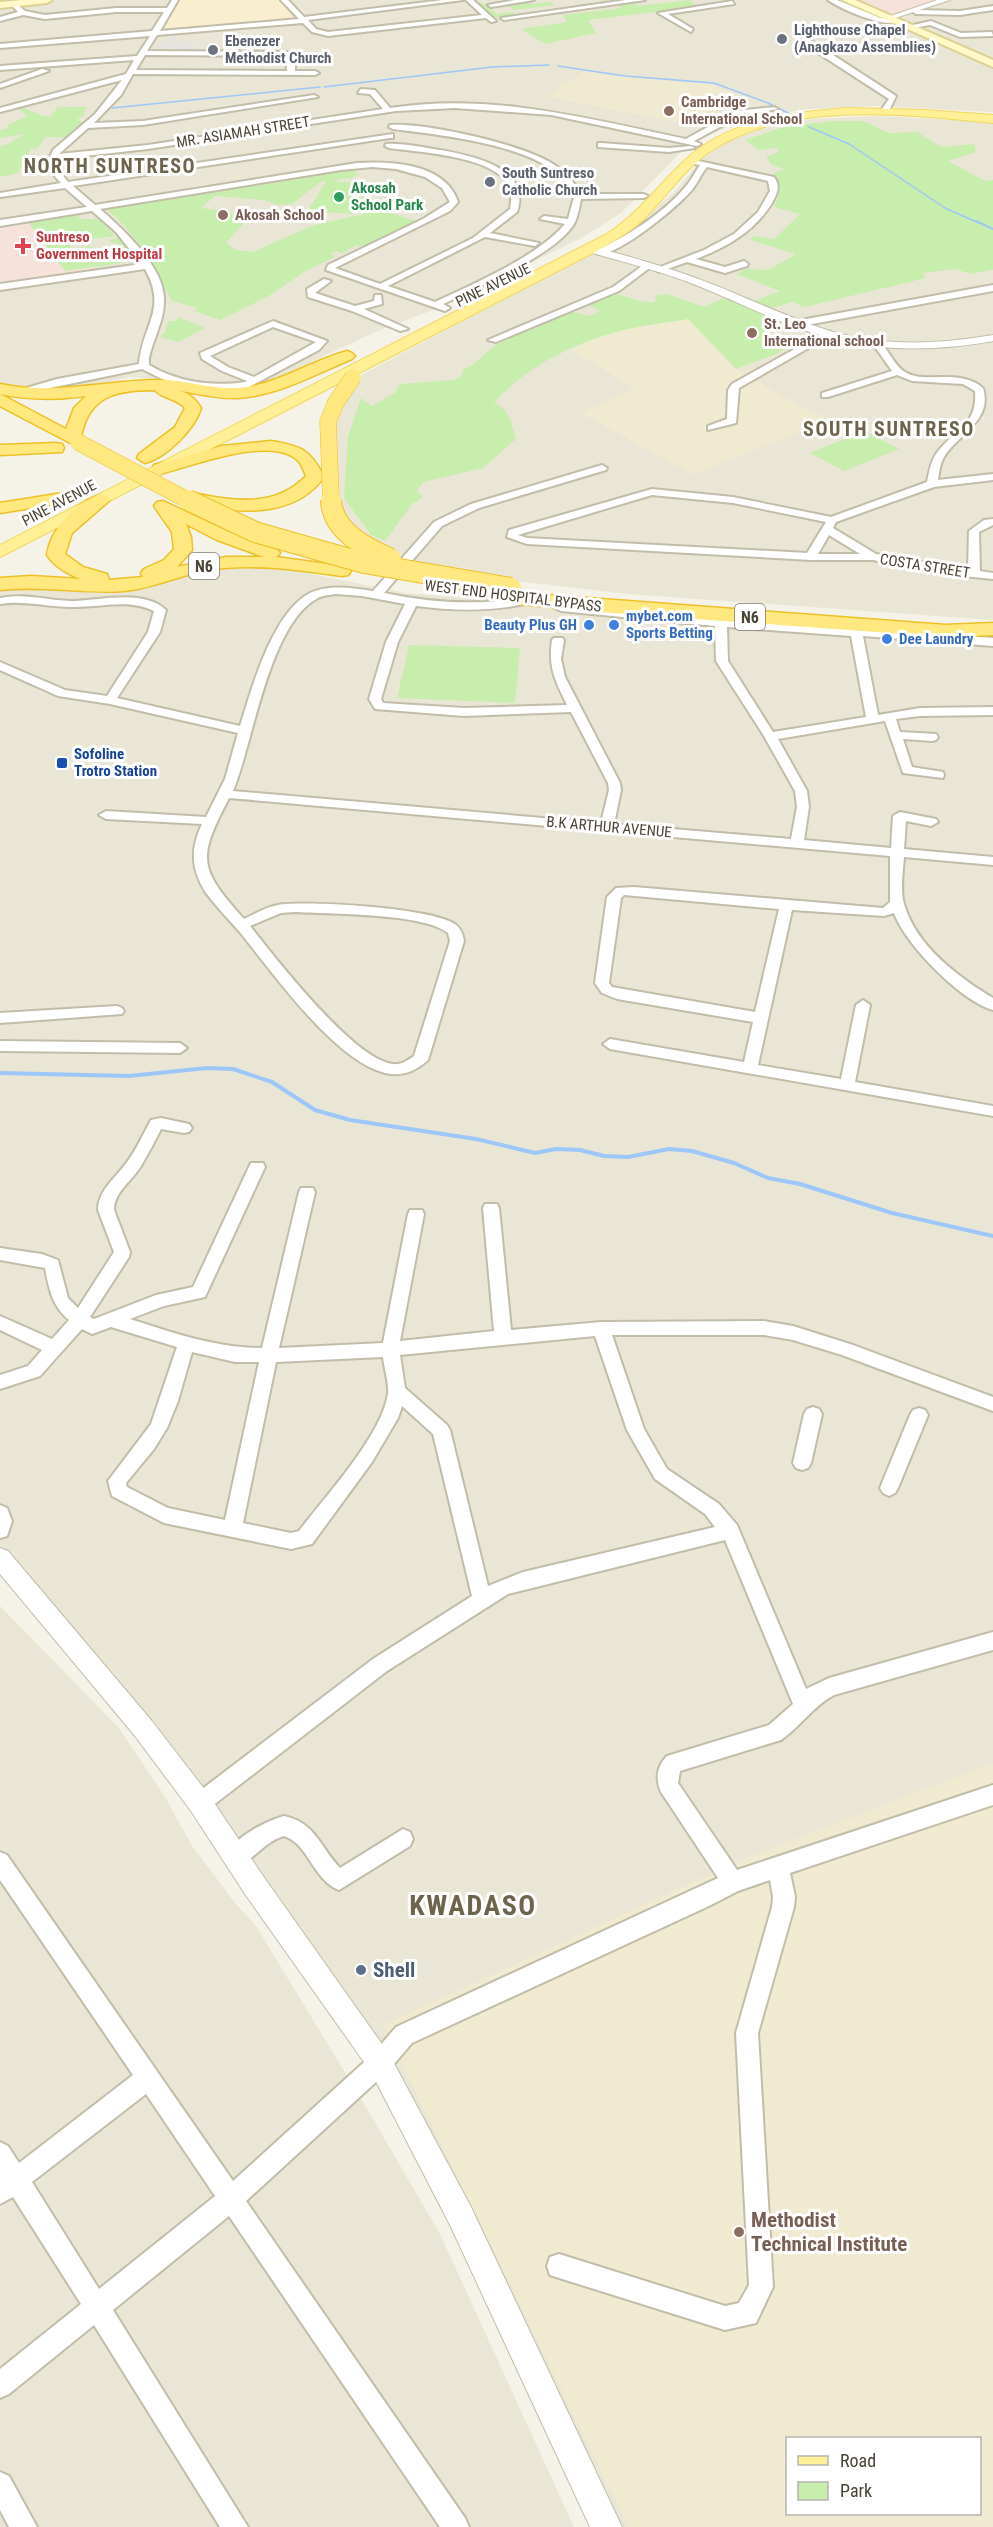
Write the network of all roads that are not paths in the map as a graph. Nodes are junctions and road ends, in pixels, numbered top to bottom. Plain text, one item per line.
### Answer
1 (46, 0) edge
2 (175, 0) edge
3 (378, 0) edge
4 (460, 0) edge
5 (469, 0) edge
6 (531, 0) edge
7 (642, 0) edge
8 (831, 0) edge
9 (847, 0) edge
10 (946, 0) edge
11 (288, 1) edge
12 (630, 1) edge
13 (729, 2) edge
14 (930, 2) edge
15 (14, 4) junction
16 (0, 5) edge
17 (491, 5) dead end
18 (560, 8) junction
19 (740, 8) dead end
20 (993, 8) edge
21 (387, 9) junction
22 (168, 10) junction
23 (916, 12) junction
24 (24, 13) junction
25 (488, 16) junction
26 (504, 18) dead end
27 (0, 19) edge
28 (303, 20) junction
29 (892, 20) junction
30 (495, 24) dead end
31 (515, 24) dead end
32 (409, 26) junction
33 (908, 27) junction
34 (691, 30) dead end
35 (992, 34) edge
36 (153, 35) junction
37 (971, 36) junction
38 (807, 42) dead end
39 (0, 46) edge
40 (953, 46) junction
41 (205, 54) junction
42 (140, 55) junction
43 (72, 63) junction
44 (993, 64) edge
45 (0, 68) edge
46 (197, 73) junction
47 (291, 73) junction
48 (315, 73) dead end
49 (129, 74) junction
50 (0, 86) edge
51 (361, 91) dead end
52 (314, 97) dead end
53 (3, 108) edge
54 (392, 109) junction
55 (774, 109) dead end
56 (886, 109) junction
57 (993, 114) edge
58 (993, 119) edge
59 (70, 128) dead end
60 (84, 128) junction
61 (392, 131) junction
62 (601, 145) dead end
63 (389, 146) junction
64 (694, 151) junction
65 (54, 157) junction
66 (388, 165) junction
67 (67, 184) junction
68 (0, 195) edge
69 (644, 196) junction
70 (578, 197) junction
71 (95, 207) junction
72 (544, 219) dead end
73 (571, 222) junction
74 (0, 223) edge
75 (486, 235) junction
76 (535, 243) dead end
77 (596, 251) junction
78 (689, 260) junction
79 (678, 262) junction
80 (744, 264) dead end
81 (147, 266) junction
82 (648, 266) junction
83 (668, 272) junction
84 (327, 281) dead end
85 (0, 287) edge
86 (993, 288) edge
87 (379, 292) junction
88 (440, 307) junction
89 (355, 309) junction
90 (801, 323) junction
91 (413, 324) junction
92 (828, 334) junction
93 (388, 336) dead end
94 (993, 338) edge
95 (493, 340) dead end
96 (878, 344) junction
97 (356, 356) junction
98 (144, 366) junction
99 (897, 372) junction
100 (252, 380) junction
101 (0, 389) edge
102 (19, 393) junction
103 (825, 395) dead end
104 (0, 399) edge
105 (256, 404) dead end
106 (0, 415) edge
107 (712, 428) dead end
108 (198, 432) dead end
109 (67, 444) junction
110 (0, 450) edge
111 (145, 458) junction
112 (602, 468) dead end
113 (160, 469) junction
114 (993, 477) edge
115 (107, 478) dead end
116 (932, 483) junction
117 (95, 494) junction
118 (69, 497) junction
119 (170, 500) junction
120 (0, 508) edge
121 (993, 522) edge
122 (830, 525) junction
123 (0, 535) edge
124 (0, 552) edge
125 (811, 557) junction
126 (873, 557) junction
127 (342, 571) junction
128 (974, 574) junction
129 (993, 576) edge
130 (445, 579) junction
131 (0, 584) edge
132 (510, 593) junction
133 (376, 595) junction
134 (533, 600) junction
135 (0, 601) edge
136 (411, 602) junction
137 (721, 623) junction
138 (993, 628) edge
139 (857, 634) junction
140 (558, 640) dead end
141 (993, 642) edge
142 (0, 666) edge
143 (110, 700) junction
144 (576, 708) junction
145 (993, 711) edge
146 (889, 716) junction
147 (873, 719) junction
148 (245, 731) junction
149 (896, 735) junction
150 (770, 736) junction
151 (932, 737) dead end
152 (938, 775) dead end
153 (225, 794) junction
154 (106, 815) dead end
155 (212, 821) junction
156 (931, 822) dead end
157 (607, 826) junction
158 (797, 845) junction
159 (899, 855) junction
160 (993, 861) edge
161 (897, 903) junction
162 (786, 906) junction
163 (241, 925) junction
164 (863, 1005) dead end
165 (993, 1005) edge
166 (117, 1011) dead end
167 (0, 1018) edge
168 (761, 1018) junction
169 (610, 1044) dead end
170 (0, 1046) edge
171 (180, 1048) dead end
172 (750, 1069) junction
173 (847, 1086) junction
174 (993, 1111) edge
175 (184, 1128) dead end
176 (257, 1167) dead end
177 (307, 1192) dead end
178 (491, 1208) dead end
179 (416, 1214) dead end
180 (0, 1254) edge
181 (80, 1319) junction
182 (110, 1320) junction
183 (0, 1323) edge
184 (601, 1329) junction
185 (503, 1336) junction
186 (186, 1344) junction
187 (53, 1347) junction
188 (390, 1349) junction
189 (269, 1355) junction
190 (0, 1382) edge
191 (397, 1391) junction
192 (993, 1404) edge
193 (813, 1414) dead end
194 (919, 1415) dead end
195 (802, 1463) dead end
196 (889, 1488) dead end
197 (0, 1514) edge
198 (233, 1528) junction
199 (0, 1530) edge
200 (730, 1531) junction
201 (0, 1558) edge
202 (482, 1599) junction
203 (993, 1641) edge
204 (803, 1705) junction
205 (993, 1795) edge
206 (200, 1803) junction
207 (403, 1839) dead end
208 (236, 1857) junction
209 (0, 1862) edge
210 (778, 1866) junction
211 (733, 1882) junction
212 (380, 2063) junction
213 (148, 2078) junction
214 (0, 2154) edge
215 (8, 2186) edge
216 (231, 2199) junction
217 (559, 2266) dead end
218 (98, 2307) junction
219 (0, 2385) edge
220 (0, 2485) edge
221 (24, 2527) edge
222 (234, 2527) edge
223 (456, 2527) edge
224 (606, 2527) edge

1 - 15 main road
2 - 22 street
3 - 21 street
4 - 21 street
5 - 25 street
6 - 17 street
7 - 12 street
8 - 29 street
9 - 29 main road
10 - 14 street
11 - 28 street
12 - 18 street
13 - 19 street
13 - 34 street
14 - 23 street
15 - 16 main road
15 - 24 street
18 - 26 street
18 - 31 street
20 - 23 street
21 - 28 street
21 - 32 street
22 - 24 street
22 - 36 street
23 - 29 street
24 - 27 street
25 - 30 street
25 - 32 street
28 - 32 street
28 - 36 street
29 - 33 main road
33 - 37 street
33 - 40 main road
35 - 37 street
36 - 39 street
36 - 42 street
37 - 40 street
38 - 56 street
40 - 44 main road
41 - 42 street
41 - 46 street
41 - 47 street
42 - 43 street
42 - 49 street
43 - 45 street
43 - 50 street
46 - 47 street
46 - 49 street
47 - 48 street
49 - 53 street
49 - 60 street
51 - 54 street
52 - 60 street
54 - 61 street
54 - 64 street, MR. ASIAMAH STREET
54 - 65 street, MR. ASIAMAH STREET
55 - 64 street
56 - 57 main road, PINE AVENUE
56 - 64 main road, PINE AVENUE
58 - 64 main road
59 - 60 street
60 - 65 street
61 - 63 street
61 - 67 street
61 - 70 street
62 - 64 street
63 - 66 street
63 - 75 street
64 - 69 main road, PINE AVENUE
64 - 77 main road
64 - 78 street, MR. ASIAMAH STREET
65 - 67 street
66 - 71 street
66 - 87 street
67 - 68 street
67 - 71 street
69 - 70 street
69 - 88 main road, PINE AVENUE
70 - 73 street
71 - 74 street
71 - 81 street
72 - 73 street
73 - 88 street
75 - 76 street
75 - 87 street
77 - 82 street
77 - 97 main road
78 - 79 street
78 - 80 street
79 - 83 street
79 - 83 street
81 - 85 street
81 - 98 street
82 - 83 street
82 - 95 street
83 - 90 street
84 - 89 street
86 - 90 street
87 - 88 street
87 - 89 street
88 - 91 main road, PINE AVENUE
89 - 91 street
90 - 92 street
91 - 93 main road, PINE AVENUE
92 - 96 street
92 - 107 street
94 - 96 street
96 - 99 street
97 - 102 highway
97 - 105 main road
97 - 113 main road
97 - 130 highway, bridge
98 - 100 street
98 - 102 street
99 - 103 street
99 - 116 street
100 - 100 street
101 - 102 highway
104 - 109 highway
106 - 109 highway
108 - 111 main road, PINE AVENUE
109 - 110 highway
109 - 111 highway
109 - 119 highway, WEST END HOSPITAL BYPASS
111 - 115 main road, PINE AVENUE
112 - 133 street
113 - 117 main road
113 - 119 highway, bridge
114 - 116 street
116 - 122 street
117 - 118 main road, PINE AVENUE
117 - 119 highway
117 - 124 main road
118 - 120 highway
118 - 123 main road, PINE AVENUE
119 - 127 highway, WEST END HOSPITAL BYPASS
119 - 130 highway, WEST END HOSPITAL BYPASS / N6, bridge
121 - 128 street
122 - 125 street
122 - 125 street
122 - 126 street, COSTA STREET
125 - 126 street
126 - 128 street, COSTA STREET
127 - 131 highway, N6
127 - 132 highway, WEST END HOSPITAL BYPASS / N6
128 - 129 street, COSTA STREET
130 - 132 highway, WEST END HOSPITAL BYPASS / N6, bridge
132 - 134 highway, WEST END HOSPITAL BYPASS / N6
132 - 138 highway, WEST END HOSPITAL BYPASS / N6
133 - 136 street
133 - 148 street
134 - 136 street
134 - 137 street
134 - 138 highway, WEST END HOSPITAL BYPASS / N6
135 - 143 street
136 - 144 street
137 - 139 street
137 - 150 street
139 - 141 street
139 - 147 street
140 - 144 street
142 - 143 street
143 - 148 street
144 - 157 street
145 - 146 street
146 - 147 street
146 - 149 street
147 - 150 street
148 - 153 street
149 - 151 street
149 - 152 street
150 - 158 street
153 - 155 street
153 - 157 street, B.K ARTHUR AVENUE
154 - 155 street
155 - 163 street
156 - 159 street
157 - 158 street, B.K ARTHUR AVENUE
158 - 159 street, B.K ARTHUR AVENUE
159 - 160 street, B.K ARTHUR AVENUE
159 - 161 street
161 - 162 street
161 - 165 street
162 - 168 street
162 - 168 street
163 - 163 street
164 - 173 street
166 - 167 street
168 - 172 street
169 - 172 street
170 - 171 street
172 - 173 street
173 - 174 street
175 - 181 street
176 - 182 street
177 - 189 street
178 - 185 street
179 - 188 street
180 - 181 street
181 - 182 street
181 - 187 street
182 - 186 street
183 - 187 street
184 - 185 street
184 - 192 street
184 - 200 street
185 - 188 street
186 - 189 street
186 - 198 street
187 - 190 street
188 - 189 street
188 - 191 street
189 - 198 street
191 - 198 street
191 - 202 street
193 - 195 street
194 - 196 street
197 - 199 street
200 - 202 street
200 - 204 street
201 - 206 street
202 - 206 street
203 - 204 street
204 - 211 street
205 - 210 street
206 - 208 street
207 - 208 street
208 - 212 street
209 - 213 street
210 - 211 street
210 - 217 street
211 - 212 street
212 - 216 street
212 - 224 street
213 - 215 street
213 - 216 street
214 - 215 street
215 - 218 street
216 - 218 street
216 - 223 street
218 - 219 street
218 - 222 street
220 - 221 street

